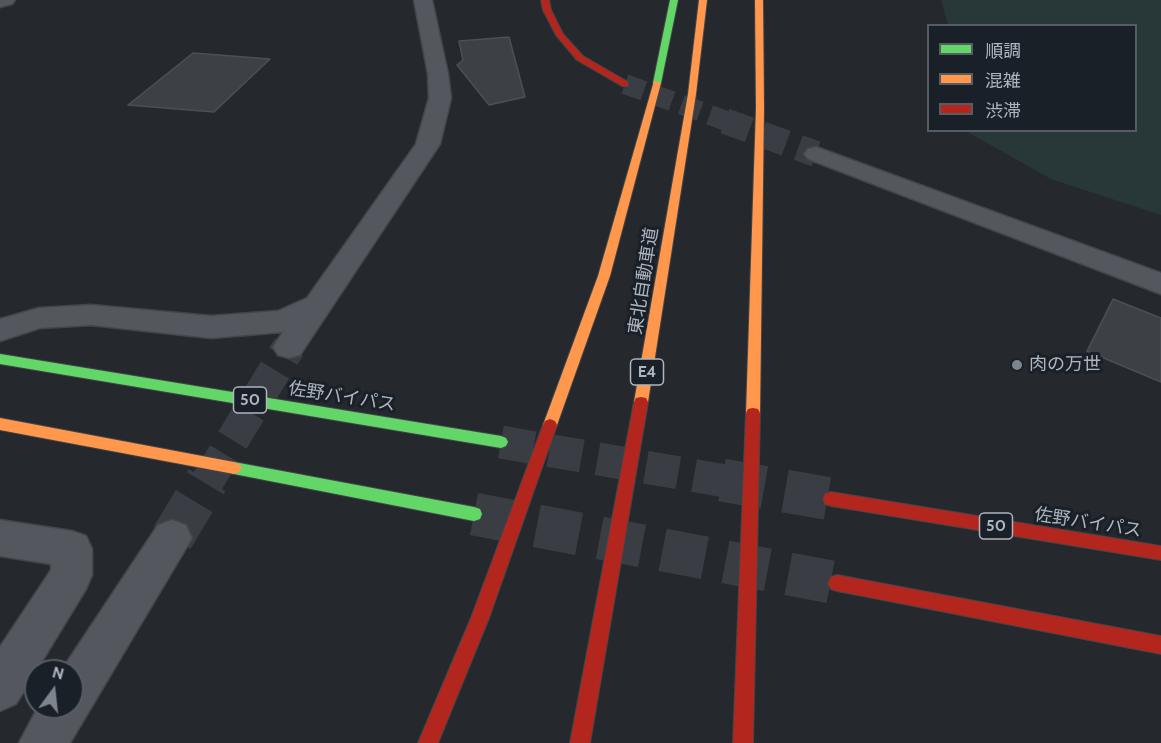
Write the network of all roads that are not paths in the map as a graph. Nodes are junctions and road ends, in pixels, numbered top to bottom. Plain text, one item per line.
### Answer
1 (6, 0) edge
2 (423, 0) edge
3 (545, 0) edge
4 (674, 0) edge
5 (703, 0) edge
6 (759, 0) edge
7 (0, 2) edge
8 (625, 84) tunnel mouth
9 (816, 154) tunnel mouth
10 (1161, 284) edge
11 (318, 305) junction
12 (0, 330) edge
13 (289, 347) tunnel mouth
14 (0, 359) edge
15 (0, 424) edge
16 (501, 442) tunnel mouth
17 (831, 499) tunnel mouth
18 (474, 514) tunnel mouth
19 (0, 538) edge
20 (172, 538) tunnel mouth
21 (1161, 553) edge
22 (837, 583) tunnel mouth
23 (1161, 645) edge
24 (84, 677) edge
25 (0, 688) edge
26 (58, 719) edge
27 (43, 743) edge
28 (429, 743) edge
29 (580, 743) edge
30 (743, 743) edge

1 - 7 street
2 - 11 street
3 - 8 main road
4 - 28 main road
5 - 29 main road, 東北自動車道 / E4
6 - 30 main road
9 - 10 street
11 - 12 street
11 - 13 street
14 - 16 main road, 佐野バイパス / 50
15 - 18 main road
17 - 21 main road, 佐野バイパス / 50
19 - 25 street
20 - 24 street
22 - 23 main road
26 - 27 street

